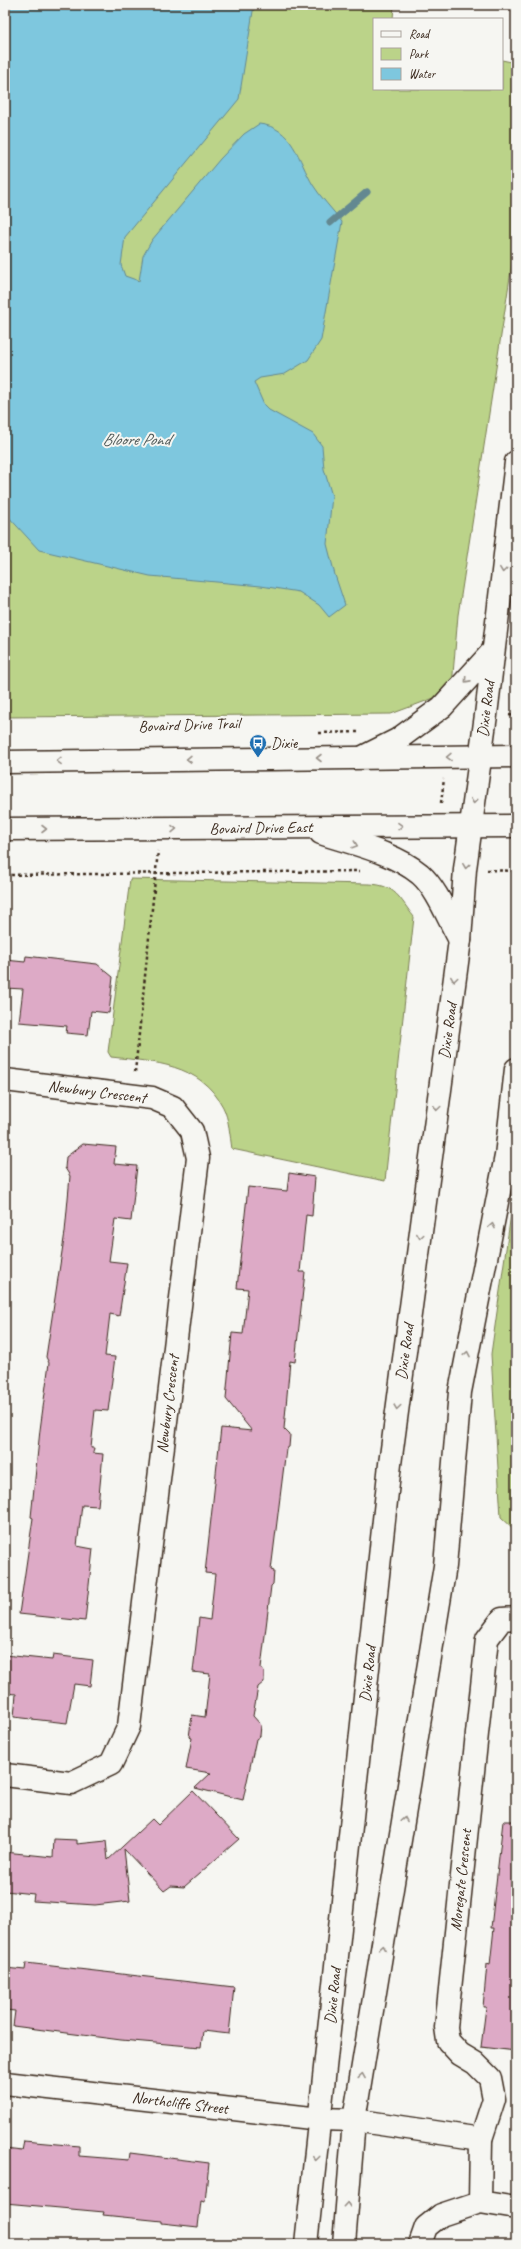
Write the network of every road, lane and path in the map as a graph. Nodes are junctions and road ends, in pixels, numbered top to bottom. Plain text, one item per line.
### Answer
1 (516, 462) edge
2 (493, 652) junction
3 (364, 732) dead end
4 (316, 733) dead end
5 (516, 756) edge
6 (446, 757) junction
7 (480, 757) junction
8 (361, 758) junction
9 (5, 762) edge
10 (438, 826) junction
11 (516, 826) edge
12 (471, 827) junction
13 (305, 828) junction
14 (5, 829) edge
15 (160, 829) junction
16 (364, 871) dead end
17 (156, 874) junction
18 (5, 875) edge
19 (460, 940) junction
20 (516, 1069) edge
21 (5, 1080) edge
22 (133, 1097) junction
23 (516, 1618) edge
24 (5, 1775) edge
25 (5, 2083) edge
26 (320, 2119) junction
27 (354, 2120) junction
28 (481, 2139) junction
29 (480, 2202) junction
30 (516, 2208) edge
31 (306, 2244) edge
32 (344, 2244) edge
33 (420, 2244) edge

1 -> 2 main road, Dixie Road
2 - 7 main road, Dixie Road
2 -> 8 main road
3 - 4 path
5 - 7 main road
7 -> 6 main road
6 - 8 main road
6 - 10 path
7 -> 12 main road, Dixie Road
8 -> 9 main road
10 - 12 main road, Bovaird Drive East
13 -> 10 main road, Bovaird Drive East
11 - 12 main road, Bovaird Drive East
12 -> 19 main road, Dixie Road
15 -> 13 main road, Bovaird Drive East
13 -> 19 main road
14 -> 15 main road, Bovaird Drive East
15 - 17 path
16 - 17 path
17 - 18 path
17 - 22 path
19 -> 26 main road, Dixie Road
27 -> 20 main road
21 - 22 main road, Newbury Crescent
22 - 24 main road, Newbury Crescent
23 - 28 main road, Moregate Crescent
25 - 26 main road, Northcliffe Street
26 - 27 main road, Northcliffe Street
26 -> 31 main road, Dixie Road
27 - 28 main road
32 -> 27 main road
28 - 29 main road, Moregate Crescent
29 - 30 main road
29 - 33 main road

